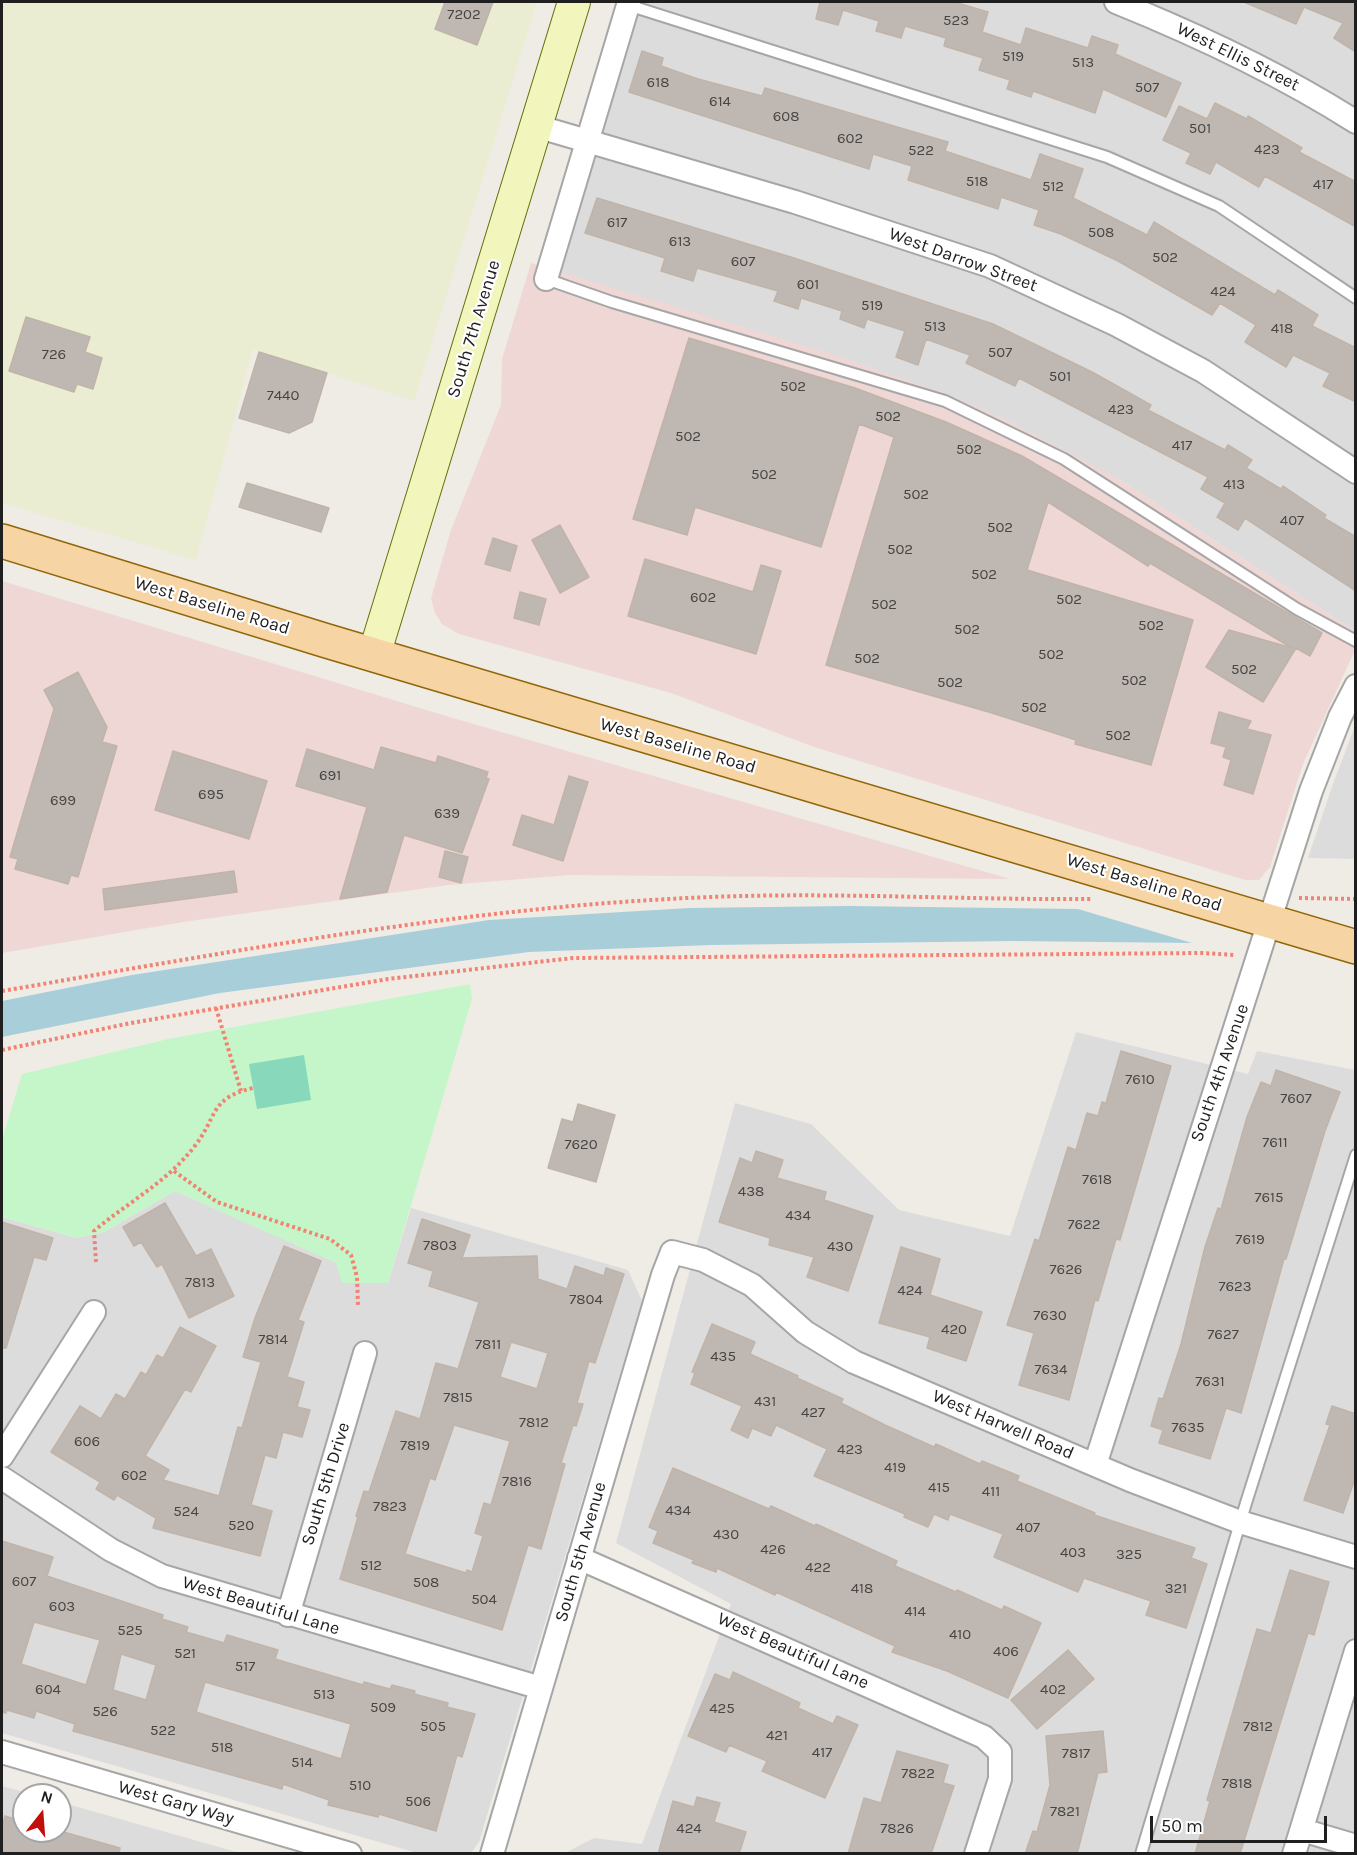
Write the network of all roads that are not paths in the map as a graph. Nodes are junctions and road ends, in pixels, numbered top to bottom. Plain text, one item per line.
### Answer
1 (574, 2) edge
2 (1116, 2) edge
3 (628, 3) edge
4 (1356, 122) edge
5 (536, 126) junction
6 (587, 141) junction
7 (546, 279) joint
8 (1356, 298) edge
9 (1356, 472) edge
10 (2, 541) edge
11 (1356, 641) edge
12 (374, 656) junction
13 (1356, 686) edge
14 (1271, 921) junction
15 (1356, 946) edge
16 (1356, 1155) edge
17 (672, 1252) joint
18 (94, 1312) dead end
19 (365, 1353) dead end
20 (2, 1456) edge
21 (1095, 1465) junction
22 (2, 1478) edge
23 (1240, 1522) junction
24 (1356, 1557) edge
25 (579, 1558) junction
26 (288, 1615) junction
27 (1356, 1651) edge
28 (541, 1688) junction
29 (1349, 1696) edge
30 (2, 1752) edge
31 (1302, 1830) junction
32 (1356, 1846) edge
33 (350, 1854) edge
34 (492, 1854) edge
35 (976, 1854) edge
36 (1141, 1854) edge
37 (1294, 1854) edge

1 - 5 main road, South 7th Avenue
2 - 4 street, West Ellis Street
3 - 6 street
3 - 8 lane
5 - 6 street, West Darrow Street
5 - 12 main road, South 7th Avenue
6 - 7 street
6 - 9 street, West Darrow Street
7 - 11 lane
10 - 12 main road, West Baseline Road
12 - 14 main road, West Baseline Road
13 - 14 street, South 4th Avenue
14 - 15 main road, West Baseline Road
14 - 21 street, South 4th Avenue
16 - 23 lane
17 - 21 street, West Harwell Road
17 - 25 street, South 5th Avenue
18 - 20 street
19 - 26 street, South 5th Drive
21 - 23 street, West Harwell Road
22 - 26 street, West Beautiful Lane
23 - 24 street, West Harwell Road
23 - 36 lane
25 - 28 street, South 5th Avenue
25 - 35 street, West Beautiful Lane
26 - 28 street, West Beautiful Lane
27 - 29 street
28 - 34 street, South 5th Avenue
29 - 31 street
30 - 33 street, West Gary Way
31 - 32 street
31 - 37 street

